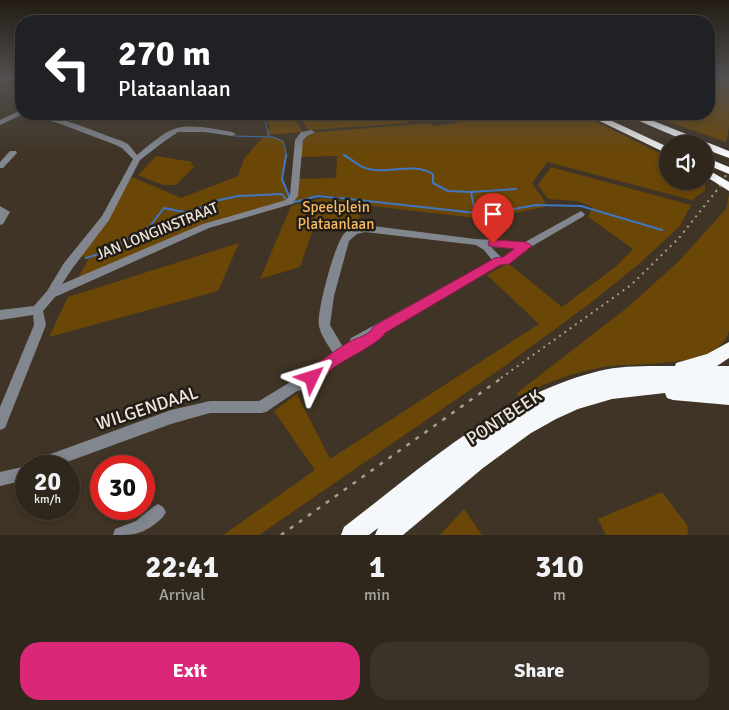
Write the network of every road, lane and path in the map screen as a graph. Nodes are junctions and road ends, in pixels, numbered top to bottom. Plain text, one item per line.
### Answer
1 (15, 115) edge
2 (48, 120) edge
3 (602, 120) edge
4 (619, 120) edge
5 (632, 120) edge
6 (643, 120) edge
7 (0, 123) edge
8 (311, 132) dead end
9 (232, 134) dead end
10 (664, 135) edge
11 (681, 135) edge
12 (659, 139) edge
13 (138, 147) junction
14 (659, 148) edge
15 (714, 148) edge
16 (13, 153) dead end
17 (727, 154) edge
18 (714, 157) edge
19 (137, 159) junction
20 (714, 164) edge
21 (729, 164) edge
22 (0, 166) edge
23 (729, 171) edge
24 (714, 174) edge
25 (714, 176) edge
26 (729, 181) edge
27 (729, 187) edge
28 (0, 209) edge
29 (581, 214) dead end
30 (0, 222) edge
31 (475, 242) junction
32 (526, 246) junction
33 (498, 261) junction
34 (50, 295) junction
35 (37, 310) junction
36 (0, 315) edge
37 (729, 349) edge
38 (341, 355) junction
39 (729, 374) edge
40 (650, 380) junction
41 (729, 384) edge
42 (6, 394) edge
43 (729, 396) edge
44 (0, 423) edge
45 (67, 455) edge
46 (15, 474) edge
47 (0, 479) edge
48 (158, 512) dead end
49 (121, 535) edge
50 (352, 535) edge
51 (386, 535) edge

1 - 7 street
2 - 13 street
3 - 14 highway
4 - 12 highway
5 - 10 highway
6 - 11 highway
8 - 34 street, JAN LONGINSTRAAT
9 - 13 street, JAN LONGINSTRAAT
13 - 19 street
13 - 19 street, JAN LONGINSTRAAT
15 - 17 highway
16 - 22 street
18 - 21 highway
19 - 34 street, JAN LONGINSTRAAT
20 - 23 highway
24 - 26 highway
25 - 27 highway
28 - 30 street
29 - 32 street, WILGENDAAL
31 - 32 street
31 - 33 street
31 - 38 street
32 - 33 street, WILGENDAAL
33 - 38 street, WILGENDAAL
34 - 35 street, JAN LONGINSTRAAT
35 - 36 street
35 - 42 street
37 - 40 highway
38 - 45 street, WILGENDAAL
39 - 40 highway
40 - 41 highway, PONTBEEK
40 - 43 highway
40 - 50 highway
40 - 51 highway, PONTBEEK
42 - 44 street
46 - 47 street, WILGENDAAL
48 - 49 street

